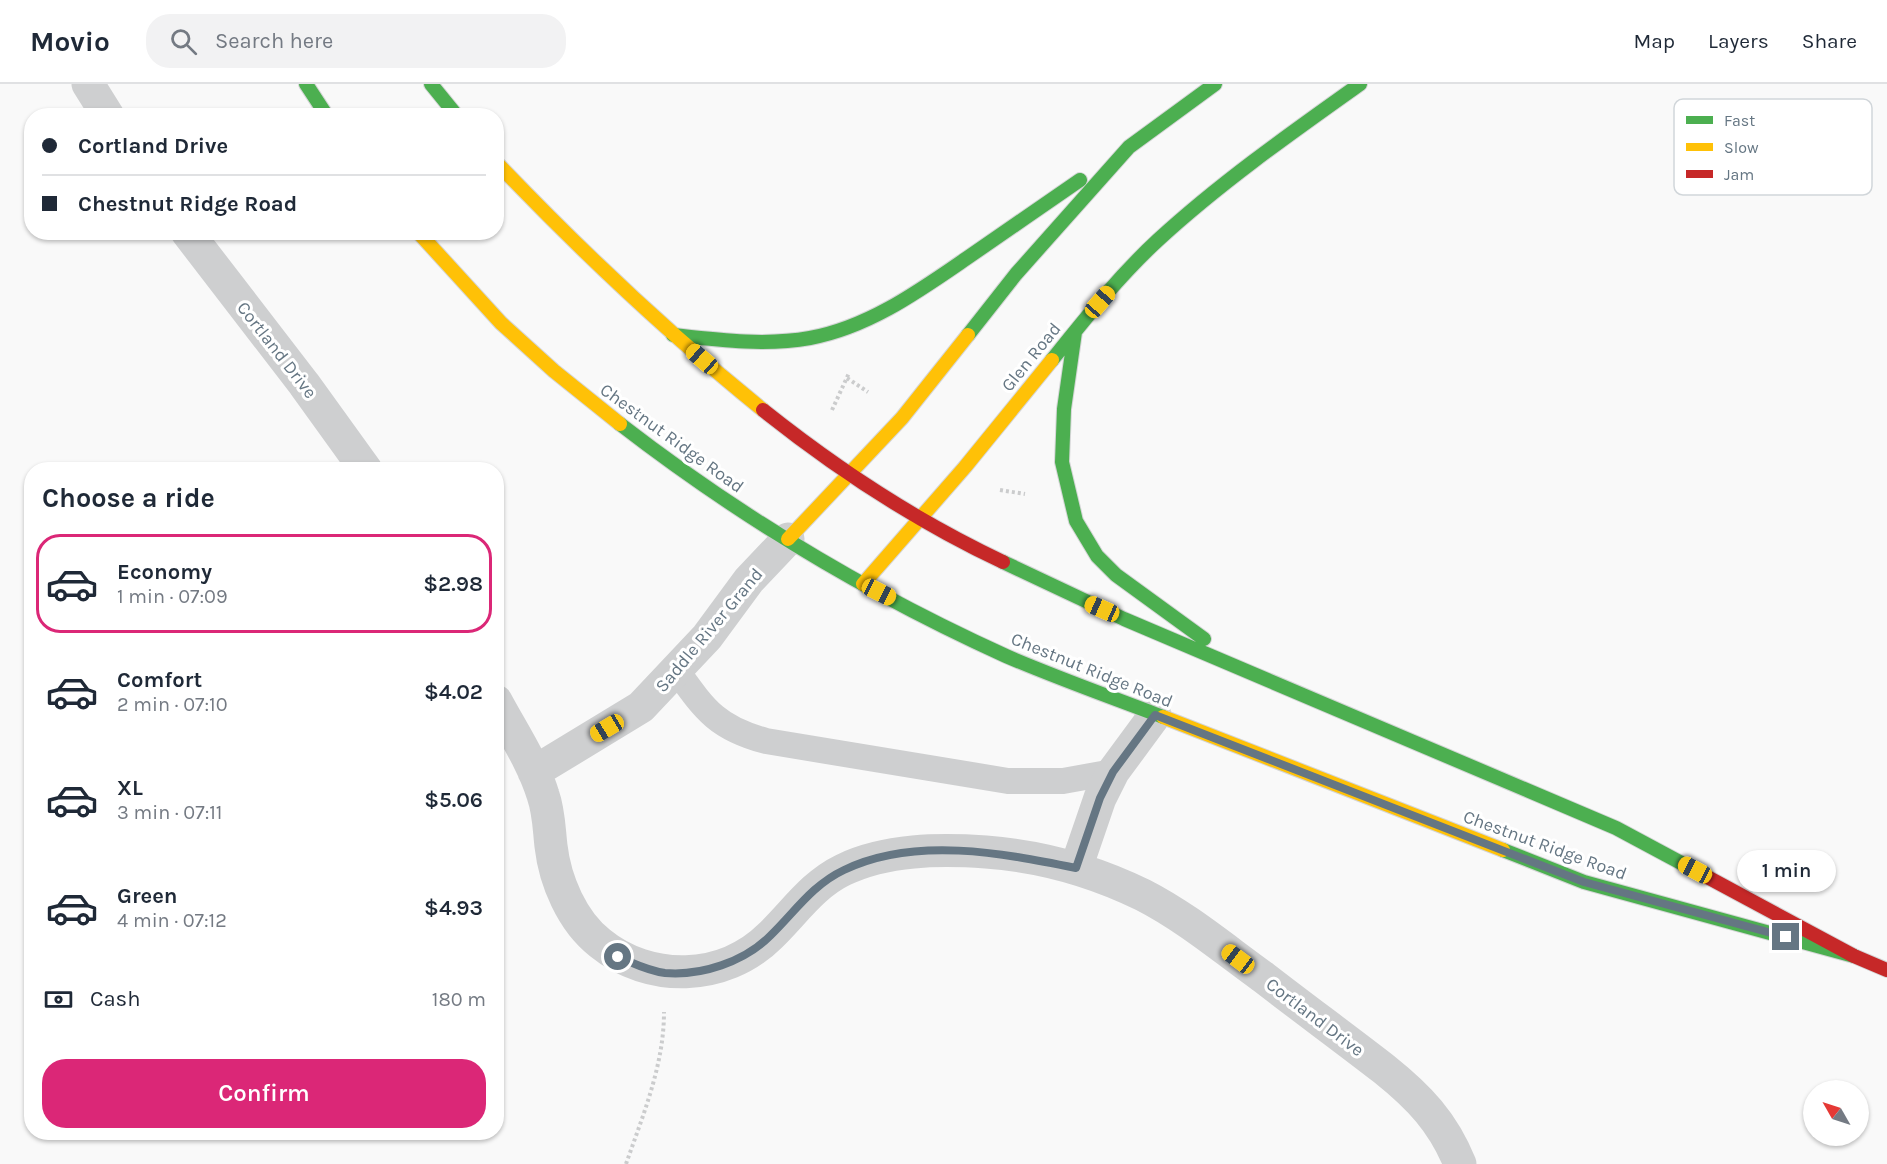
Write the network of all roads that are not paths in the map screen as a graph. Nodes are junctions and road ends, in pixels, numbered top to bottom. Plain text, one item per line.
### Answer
1 (88, 84) edge
2 (306, 84) edge
3 (431, 84) edge
4 (1215, 84) edge
5 (1360, 84) edge
6 (103, 108) edge
7 (322, 108) edge
8 (450, 108) edge
9 (1129, 147) junction
10 (504, 170) edge
11 (193, 240) edge
12 (425, 240) edge
13 (1076, 330) junction
14 (674, 334) junction
15 (360, 462) edge
16 (849, 473) junction
17 (921, 518) junction
18 (788, 539) junction
19 (863, 584) junction
20 (677, 671) junction
21 (1251, 674) junction
22 (1155, 715) junction
23 (504, 716) edge
24 (534, 772) junction
25 (1113, 772) junction
26 (1076, 868) junction
27 (1854, 956) junction
28 (1887, 969) edge
29 (1460, 1164) edge

1 - 6 street
2 - 7 main road
3 - 8 main road
4 - 9 main road
5 - 13 main road, Glen Road
9 - 14 main road
9 - 16 main road
10 - 14 main road, Chestnut Ridge Road
11 - 15 street, Cortland Drive
12 - 18 main road, Chestnut Ridge Road
13 - 17 main road, Glen Road
13 - 21 main road
14 - 16 main road, Chestnut Ridge Road
16 - 17 main road, Chestnut Ridge Road
16 - 18 main road
17 - 19 main road, Glen Road
17 - 21 main road, Chestnut Ridge Road
18 - 19 main road, Chestnut Ridge Road
18 - 20 street, Saddle River Grand
19 - 22 main road, Chestnut Ridge Road
20 - 24 street, Saddle River Grand
20 - 25 lane
21 - 27 main road, Chestnut Ridge Road
22 - 25 street
22 - 27 main road, Chestnut Ridge Road
23 - 24 street, Cortland Drive
24 - 26 street, Cortland Drive
25 - 26 street
26 - 29 street, Cortland Drive
27 - 28 main road, Chestnut Ridge Road

